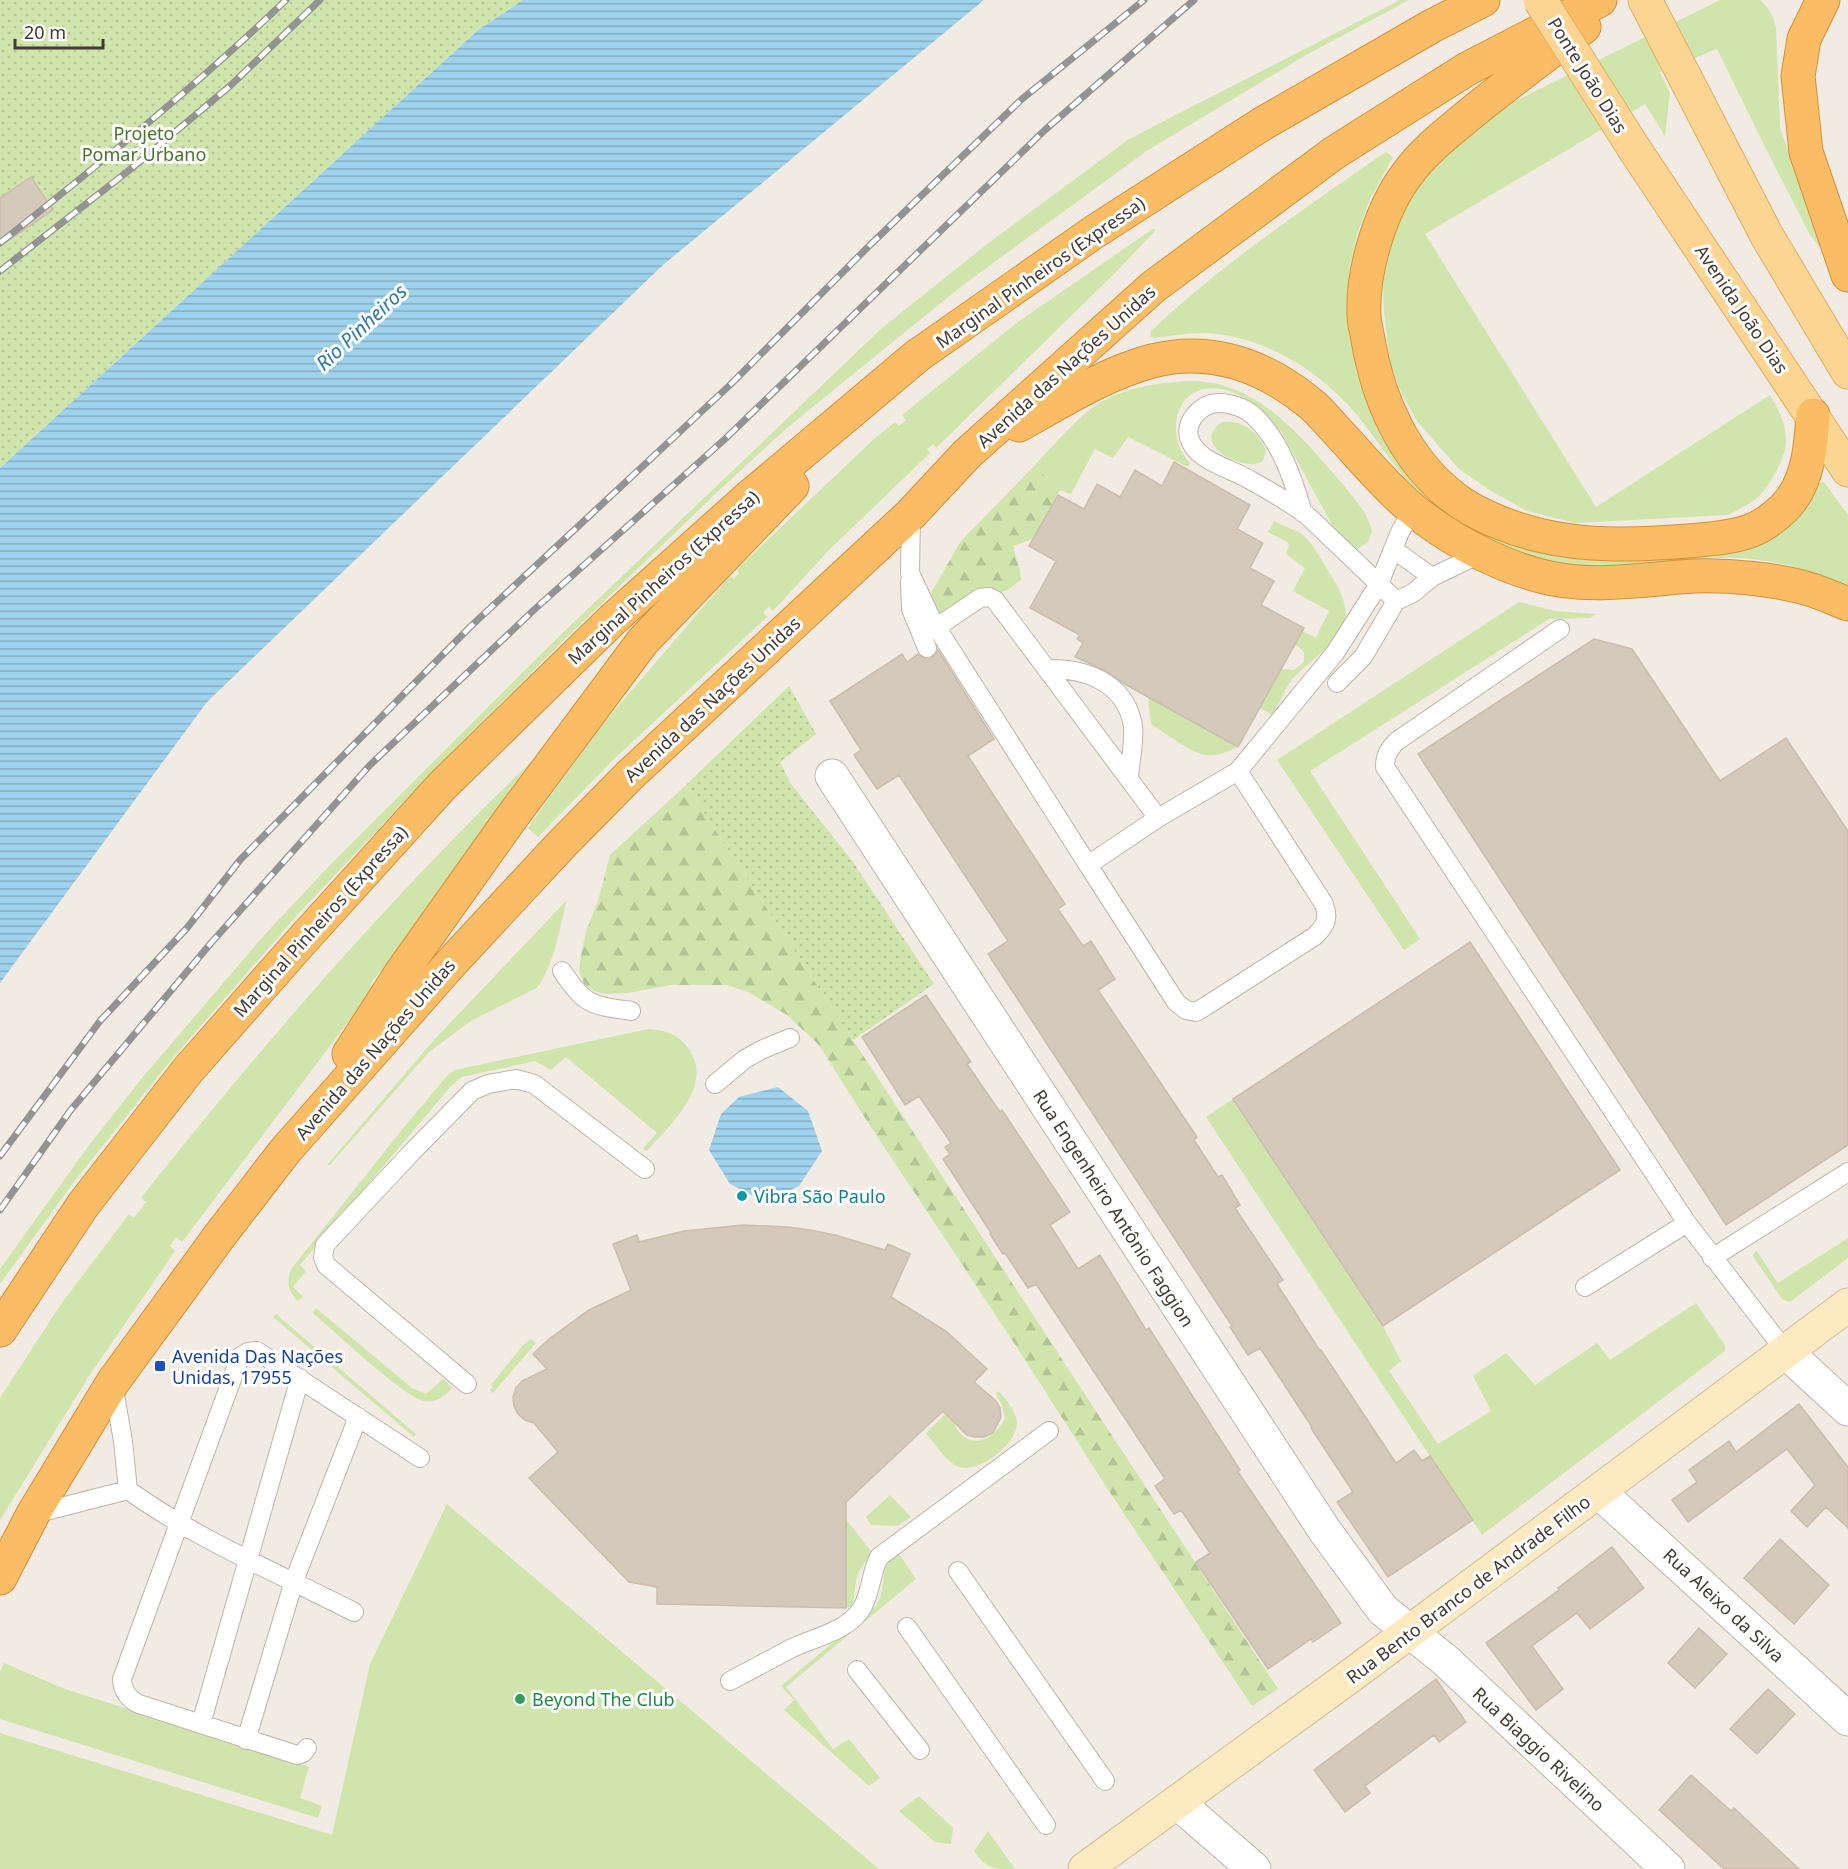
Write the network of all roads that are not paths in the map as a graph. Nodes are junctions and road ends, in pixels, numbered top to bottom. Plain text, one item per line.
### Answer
1 (1483, 0) edge
2 (1540, 0) edge
3 (1600, 0) edge
4 (1620, 0) edge
5 (1645, 0) edge
6 (1822, 0) edge
7 (1635, 150) joint
8 (1848, 275) edge
9 (917, 356) junction
10 (1848, 372) edge
11 (1813, 415) junction
12 (967, 454) junction
13 (1848, 470) edge
14 (1413, 510) junction
15 (1303, 513) junction
16 (911, 514) junction
17 (1393, 549) junction
18 (1482, 553) junction
19 (910, 573) junction
20 (1432, 577) junction
21 (1379, 584) junction
22 (1396, 601) junction
23 (1848, 604) edge
24 (937, 627) junction
25 (1560, 629) dead end
26 (927, 648) dead end
27 (1048, 669) junction
28 (1337, 683) dead end
29 (1238, 771) junction
30 (832, 776) dead end
31 (1129, 777) junction
32 (1158, 818) junction
33 (1088, 865) junction
34 (562, 971) dead end
35 (631, 1011) dead end
36 (790, 1038) dead end
37 (715, 1084) dead end
38 (285, 1151) junction
39 (645, 1168) dead end
40 (1848, 1172) edge
41 (1687, 1223) junction
42 (1712, 1258) junction
43 (1585, 1287) dead end
44 (1848, 1305) edge
45 (0, 1330) edge
46 (1786, 1352) junction
47 (300, 1378) junction
48 (113, 1382) junction
49 (467, 1384) dead end
50 (1848, 1408) edge
51 (358, 1417) junction
52 (1048, 1431) dead end
53 (420, 1458) dead end
54 (128, 1490) junction
55 (1599, 1491) junction
56 (33, 1514) junction
57 (178, 1523) junction
58 (248, 1561) junction
59 (958, 1571) dead end
60 (0, 1578) edge
61 (294, 1581) junction
62 (354, 1612) dead end
63 (907, 1627) dead end
64 (1408, 1632) junction
65 (857, 1670) dead end
66 (730, 1681) dead end
67 (1848, 1719) edge
68 (201, 1724) junction
69 (246, 1740) junction
70 (307, 1748) dead end
71 (920, 1750) dead end
72 (1105, 1781) dead end
73 (1177, 1802) junction
74 (1046, 1825) dead end
75 (1086, 1869) edge
76 (1254, 1869) edge
77 (1668, 1869) edge

1 - 9 highway, Marginal Pinheiros (Expressa)
2 - 7 main road, Ponte João Dias, bridge
3 - 12 highway, Avenida das Nações Unidas
4 - 11 highway
5 - 10 main road
6 - 8 highway
7 - 11 main road, Avenida João Dias
9 - 38 highway
9 - 45 highway, Marginal Pinheiros (Expressa)
11 - 13 main road, Avenida João Dias
12 - 14 highway
12 - 16 highway, Avenida das Nações Unidas
14 - 17 lane
14 - 18 highway
15 - 15 lane
15 - 21 lane
16 - 19 lane
16 - 38 highway, Avenida das Nações Unidas
17 - 20 lane
17 - 21 lane
18 - 20 lane
18 - 23 highway
19 - 24 lane
19 - 26 lane
20 - 22 lane
21 - 22 lane
21 - 29 lane
22 - 28 lane
24 - 27 lane
24 - 33 lane
25 - 41 lane
27 - 31 lane
27 - 31 lane
29 - 32 lane
29 - 33 lane
30 - 64 street, Rua Engenheiro Antônio Faggion
31 - 32 lane
32 - 33 lane
34 - 35 lane
36 - 37 lane
38 - 48 highway, Avenida das Nações Unidas
39 - 49 lane
40 - 42 lane
41 - 42 lane
41 - 43 lane
42 - 46 lane
44 - 46 street, Rua Bento Branco de Andrade Filho
46 - 50 street
46 - 55 street, Rua Bento Branco de Andrade Filho
47 - 51 lane
47 - 57 lane
47 - 58 lane
48 - 54 lane
48 - 56 highway, Avenida das Nações Unidas
51 - 53 lane
51 - 61 lane
52 - 66 lane
54 - 56 lane
54 - 57 lane
55 - 64 street, Rua Bento Branco de Andrade Filho
55 - 67 street, Rua Aleixo da Silva
56 - 60 highway, Avenida das Nações Unidas
57 - 58 lane
57 - 68 lane
58 - 61 lane
58 - 68 lane
59 - 72 lane
61 - 62 lane
61 - 69 lane
63 - 74 lane
64 - 73 street, Rua Bento Branco de Andrade Filho
64 - 77 street, Rua Biaggio Rivelino
65 - 71 lane
68 - 69 lane
69 - 70 lane
73 - 75 street, Rua Bento Branco de Andrade Filho
73 - 76 street

